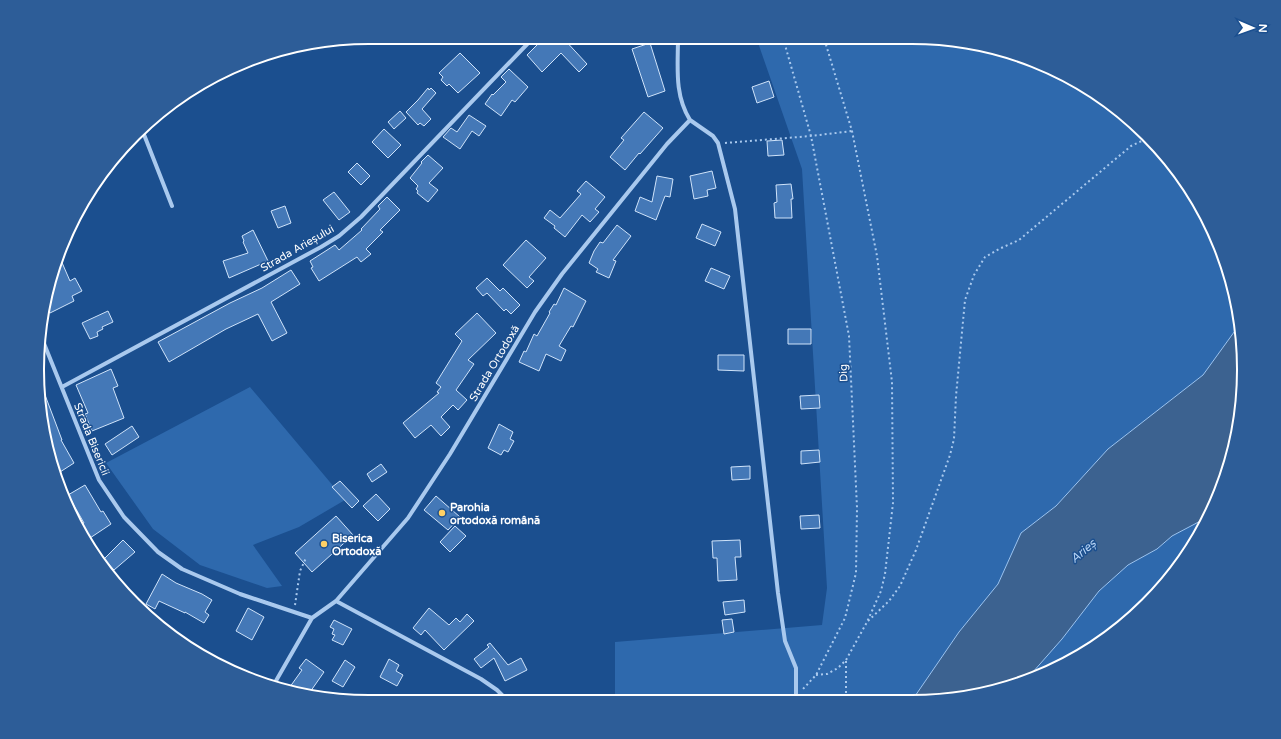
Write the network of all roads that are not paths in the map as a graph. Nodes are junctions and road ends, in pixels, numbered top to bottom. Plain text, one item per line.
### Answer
1 (527, 44) edge
2 (678, 44) edge
3 (690, 120) junction
4 (144, 135) edge
5 (172, 206) dead end
6 (45, 346) edge
7 (62, 387) junction
8 (336, 601) junction
9 (312, 618) junction
10 (276, 681) edge
11 (502, 695) edge
12 (796, 695) edge

1 - 7 street, Strada Arieșului
2 - 3 street
3 - 8 street, Strada Ortodoxă
3 - 12 street
4 - 5 street
6 - 7 street, Strada Bisericii
7 - 9 street, Strada Bisericii
8 - 9 street, Strada Ortodoxă
8 - 11 street
9 - 10 street, Strada Ortodoxă

